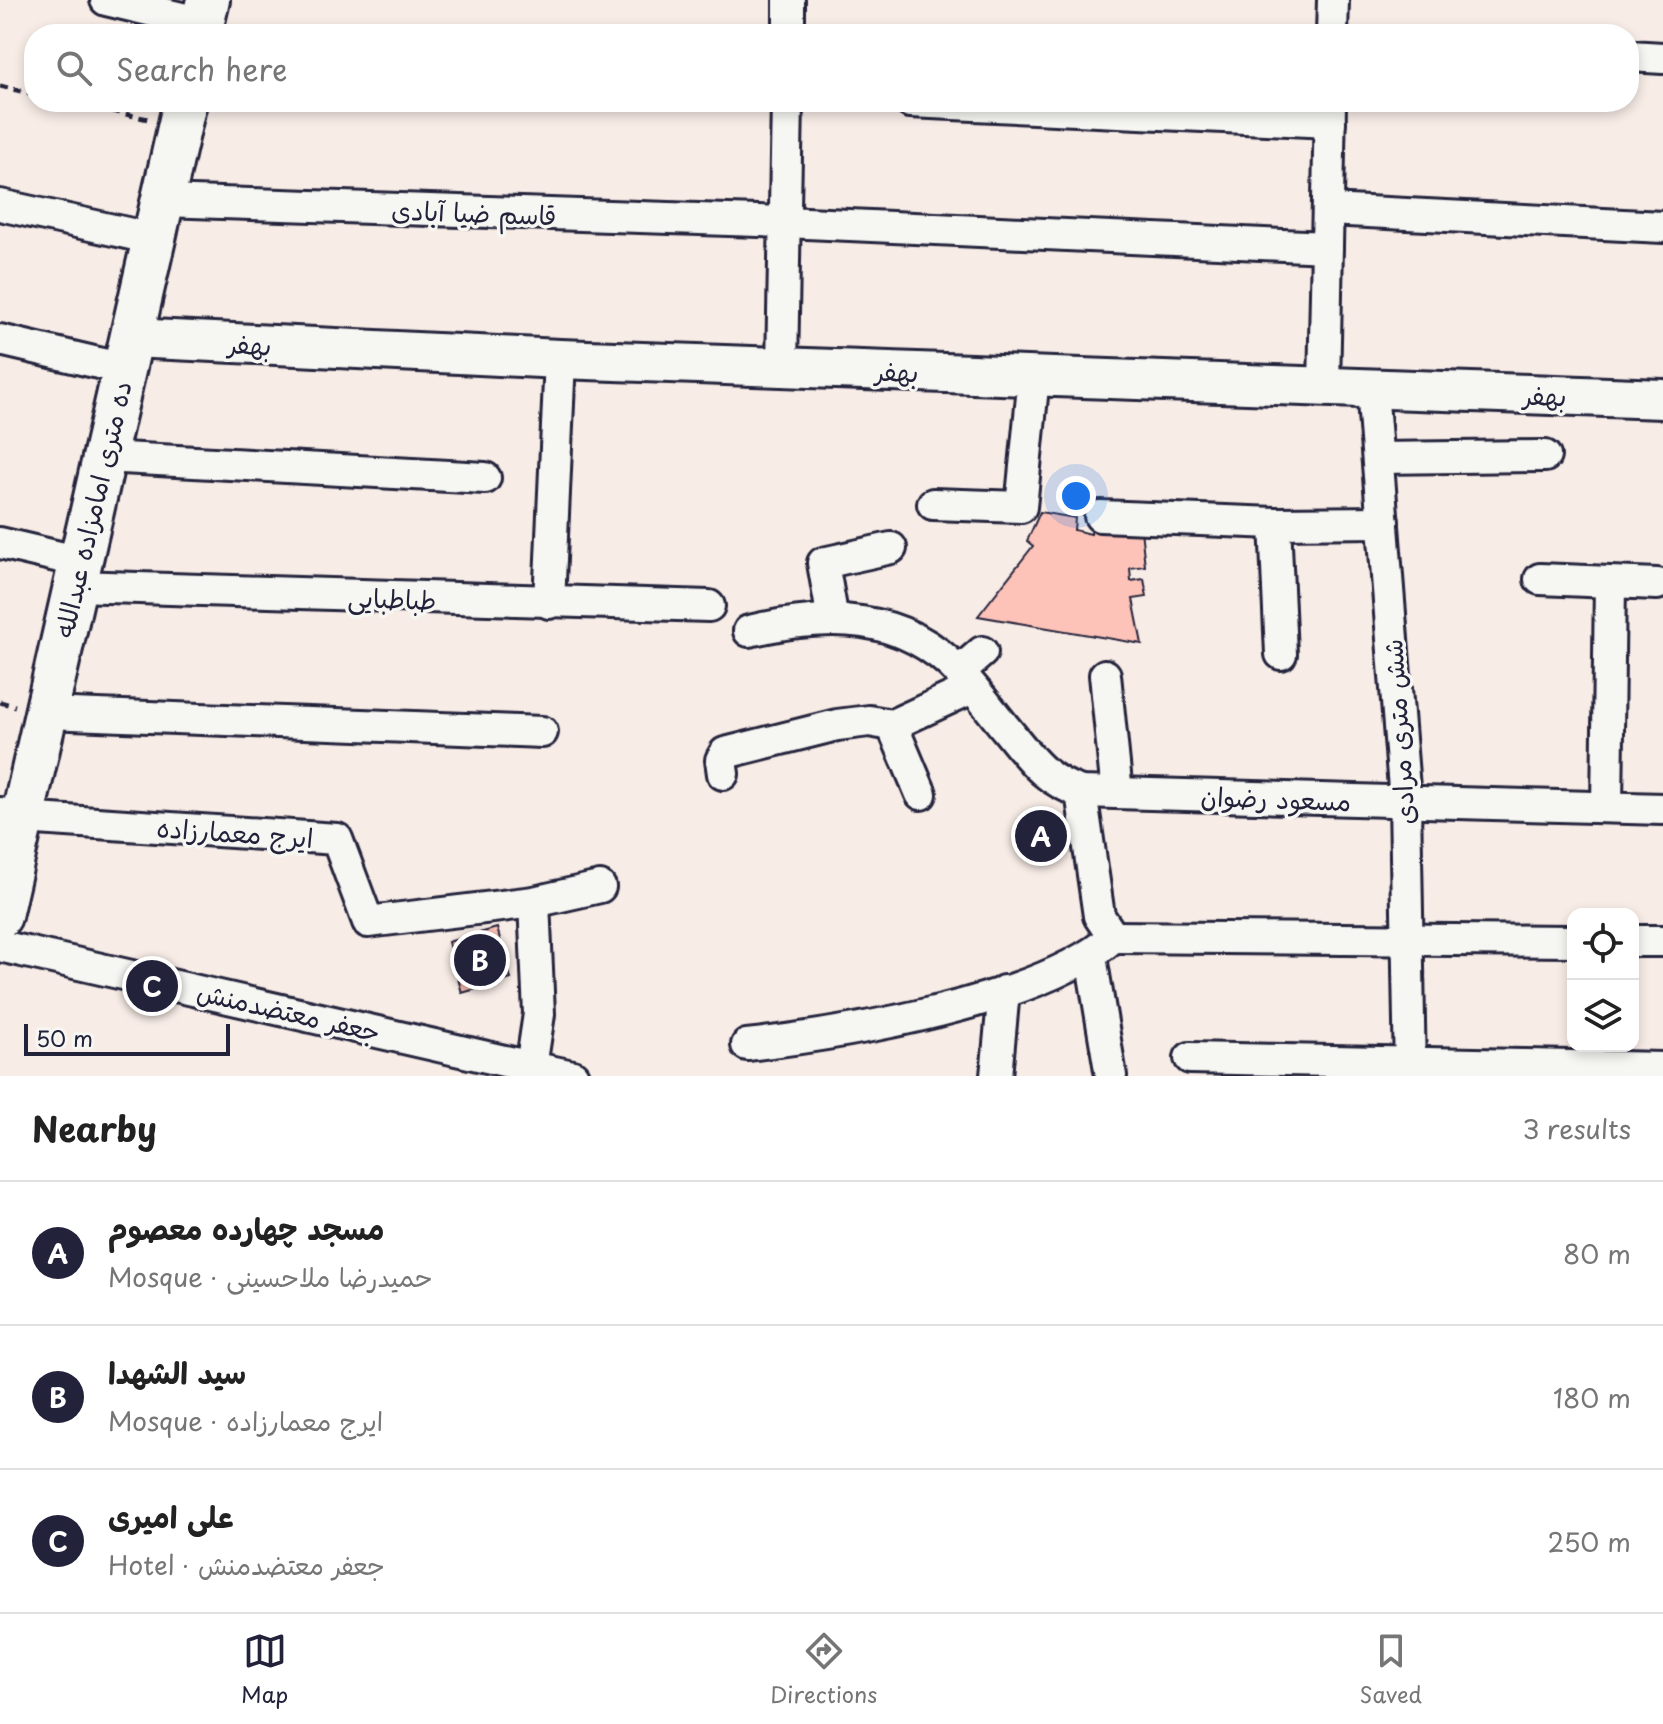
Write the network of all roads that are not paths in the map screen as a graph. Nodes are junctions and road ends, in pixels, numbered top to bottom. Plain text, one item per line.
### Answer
1 (106, 0) edge
2 (789, 0) edge
3 (1333, 0) edge
4 (204, 19) edge
5 (789, 24) edge
6 (1332, 24) edge
7 (1639, 57) edge
8 (1663, 58) edge
9 (787, 112) edge
10 (1330, 112) edge
11 (182, 114) edge
12 (0, 205) edge
13 (1328, 210) junction
14 (158, 220) junction
15 (785, 222) junction
16 (1663, 227) edge
17 (1327, 247) junction
18 (0, 340) edge
19 (128, 353) junction
20 (560, 359) junction
21 (782, 367) junction
22 (1034, 376) junction
23 (1324, 387) junction
24 (1372, 389) junction
25 (1663, 399) edge
26 (1545, 456) dead end
27 (104, 457) junction
28 (1378, 458) junction
29 (485, 478) dead end
30 (933, 504) dead end
31 (1100, 516) dead end
32 (1383, 522) junction
33 (1275, 523) junction
34 (0, 543) edge
35 (891, 548) dead end
36 (78, 574) junction
37 (1540, 579) dead end
38 (1610, 583) junction
39 (1657, 584) dead end
40 (549, 603) junction
41 (709, 606) dead end
42 (833, 620) junction
43 (749, 631) dead end
44 (1281, 654) dead end
45 (971, 671) junction
46 (1105, 675) dead end
47 (46, 713) junction
48 (892, 725) junction
49 (542, 732) dead end
50 (723, 774) dead end
51 (1081, 792) junction
52 (1117, 793) junction
53 (921, 794) dead end
54 (1405, 801) junction
55 (1607, 807) junction
56 (1663, 809) edge
57 (11, 816) edge
58 (600, 887) dead end
59 (534, 902) junction
60 (0, 916) edge
61 (1407, 939) junction
62 (1567, 941) edge
63 (1639, 941) edge
64 (1663, 941) edge
65 (0, 946) edge
66 (1102, 947) junction
67 (1004, 991) junction
68 (747, 1045) dead end
69 (1190, 1058) dead end
70 (1663, 1068) edge
71 (1410, 1070) edge
72 (530, 1071) edge
73 (573, 1076) edge
74 (996, 1076) edge
75 (1111, 1076) edge

1 - 4 street
2 - 5 street
3 - 6 street
7 - 8 street
9 - 15 street
10 - 13 street
11 - 14 main road, ده متری امامزاده عبدالله
12 - 14 street, قاسم ضیا آبادی
13 - 16 street
13 - 17 street
14 - 15 street, قاسم ضیا آبادی
14 - 19 main road, ده متری امامزاده عبدالله
15 - 17 street, قاسم ضیا آبادی
15 - 21 street
17 - 23 street
18 - 19 street
19 - 20 street, بهفر
19 - 27 main road, ده متری امامزاده عبدالله
20 - 21 street, بهفر
20 - 40 street
21 - 22 street, بهفر
22 - 23 street, بهفر
22 - 30 street
23 - 24 street, بهفر
24 - 25 street, بهفر
24 - 28 street, شش متری مرادی
26 - 28 street
27 - 29 street
27 - 36 main road, ده متری امامزاده عبدالله
28 - 32 street, شش متری مرادی
31 - 33 street
32 - 33 street
32 - 54 street, شش متری مرادی
33 - 44 street
34 - 36 street, طباطبایی
35 - 42 street
36 - 40 street, طباطبایی
36 - 47 main road, ده متری امامزاده عبدالله
37 - 38 street
38 - 39 street
38 - 55 street
40 - 41 street, طباطبایی
42 - 43 street
42 - 45 street
45 - 48 street
45 - 51 street
46 - 52 street
47 - 49 street
47 - 57 main road, ده متری امامزاده عبدالله
48 - 50 street
48 - 53 street
51 - 52 street, مسعود رضوان
51 - 66 street
52 - 54 street, مسعود رضوان
54 - 55 street, مسعود رضوان
54 - 61 street, شش متری مرادی
55 - 56 street, مسعود رضوان
57 - 59 street, ایرج معمارزاده
57 - 60 main road, ده متری امامزاده عبدالله
58 - 59 street
59 - 72 street
61 - 62 street
61 - 66 street
61 - 71 street, شش متری مرادی
63 - 64 street
65 - 72 street, جعفر معتضدمنش
66 - 67 street
66 - 75 street
67 - 68 street
67 - 74 street
69 - 71 street
70 - 71 street
72 - 73 street, جعفر معتضدمنش

